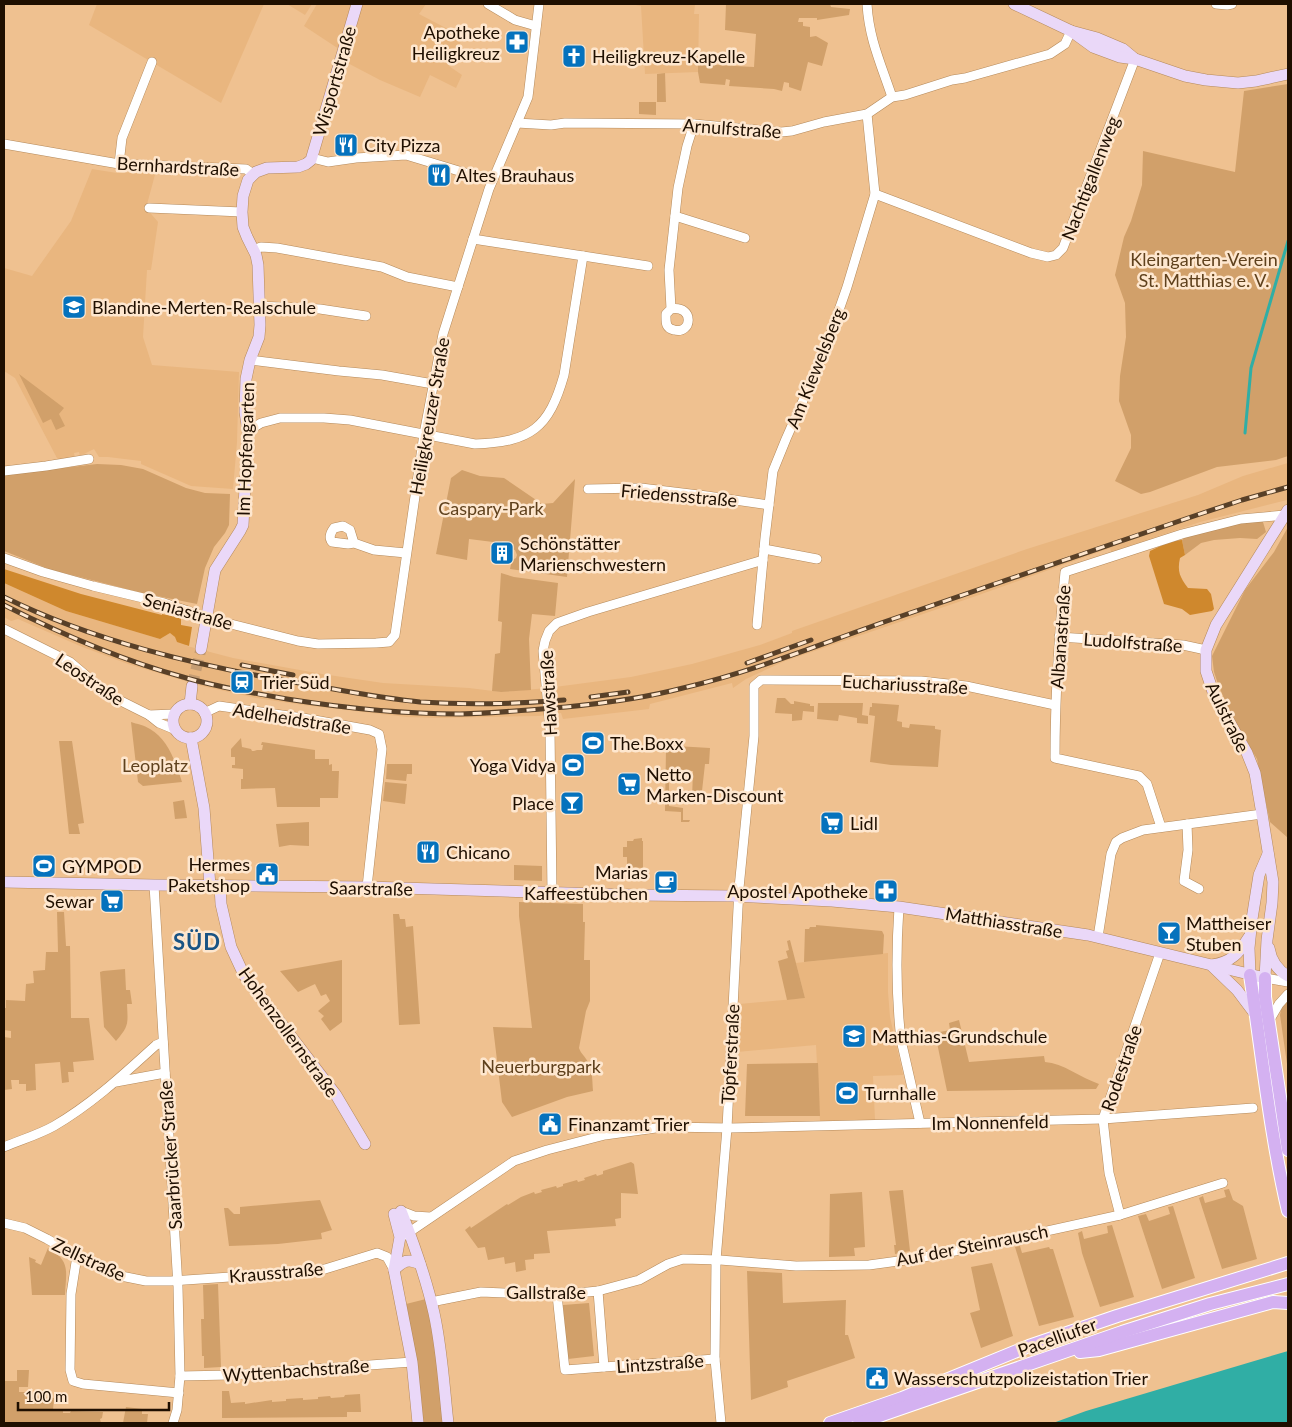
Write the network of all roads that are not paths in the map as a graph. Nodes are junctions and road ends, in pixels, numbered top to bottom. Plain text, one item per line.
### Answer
1 (357, 4) edge
2 (488, 4) edge
3 (539, 4) edge
4 (867, 4) edge
5 (1014, 4) edge
6 (1216, 4) edge
7 (1229, 4) edge
8 (536, 26) junction
9 (1071, 31) junction
10 (1135, 59) junction
11 (152, 62) dead end
12 (1288, 74) edge
13 (892, 97) junction
14 (867, 114) junction
15 (517, 123) junction
16 (694, 124) junction
17 (4, 144) edge
18 (312, 158) junction
19 (119, 164) junction
20 (254, 174) junction
21 (492, 180) junction
22 (874, 194) junction
23 (149, 208) dead end
24 (242, 212) junction
25 (675, 216) junction
26 (745, 238) dead end
27 (473, 239) junction
28 (253, 250) junction
29 (583, 256) junction
30 (648, 266) dead end
31 (458, 287) junction
32 (259, 306) junction
33 (671, 309) dead end
34 (366, 316) dead end
35 (250, 360) junction
36 (433, 384) junction
37 (248, 431) junction
38 (424, 434) junction
39 (89, 459) dead end
40 (4, 471) edge
41 (588, 490) dead end
42 (769, 505) junction
43 (1287, 512) edge
44 (354, 542) dead end
45 (764, 549) junction
46 (406, 553) junction
47 (4, 558) edge
48 (817, 559) dead end
49 (763, 560) junction
50 (206, 617) junction
51 (757, 625) dead end
52 (4, 629) edge
53 (1059, 637) junction
54 (376, 644) joint
55 (201, 649) tunnel mouth
56 (1206, 650) junction
57 (192, 686) tunnel mouth
58 (754, 686) joint
59 (190, 704) junction
60 (1055, 705) junction
61 (204, 713) junction
62 (174, 714) junction
63 (149, 715) junction
64 (176, 730) junction
65 (191, 738) junction
66 (1262, 814) junction
67 (1187, 824) junction
68 (1161, 827) junction
69 (1268, 854) junction
70 (4, 882) edge
71 (154, 886) junction
72 (215, 886) junction
73 (367, 887) junction
74 (1199, 889) dead end
75 (552, 892) junction
76 (738, 896) junction
77 (899, 907) junction
78 (1250, 935) junction
79 (1098, 938) junction
80 (1267, 940) junction
81 (1160, 952) junction
82 (1210, 965) junction
83 (1250, 975) junction
84 (1288, 976) edge
85 (1264, 978) junction
86 (1288, 982) edge
87 (1288, 994) edge
88 (1256, 1014) junction
89 (1269, 1021) junction
90 (163, 1042) junction
91 (165, 1072) junction
92 (115, 1082) junction
93 (1252, 1108) dead end
94 (1103, 1119) junction
95 (920, 1123) junction
96 (1286, 1125) edge
97 (727, 1128) junction
98 (365, 1144) dead end
99 (4, 1146) edge
100 (1288, 1150) edge
101 (1284, 1177) edge
102 (1222, 1183) dead end
103 (1287, 1201) edge
104 (397, 1213) joint
105 (1120, 1215) junction
106 (430, 1217) junction
107 (4, 1223) edge
108 (404, 1235) junction
109 (77, 1256) junction
110 (716, 1260) junction
111 (1288, 1263) edge
112 (420, 1264) junction
113 (394, 1270) junction
114 (177, 1281) junction
115 (1288, 1284) edge
116 (598, 1291) junction
117 (557, 1295) junction
118 (431, 1302) junction
119 (1288, 1303) edge
120 (1057, 1355) junction
121 (715, 1359) junction
122 (412, 1362) junction
123 (604, 1367) junction
124 (180, 1376) junction
125 (179, 1393) junction
126 (173, 1423) edge
127 (418, 1423) edge
128 (448, 1423) edge
129 (721, 1423) edge
130 (830, 1423) edge
131 (859, 1423) edge

1 - 18 street, Wisportstraße
2 - 8 street
3 - 8 street, Heiligkreuzer Straße
4 - 13 street
5 - 9 street
6 - 7 street
8 - 15 street, Heiligkreuzer Straße
9 - 10 street
9 - 13 street, Arnulfstraße
10 - 12 street
10 - 22 street, Nachtigallenweg
11 - 19 street
13 - 14 street, Arnulfstraße
14 - 16 street, Arnulfstraße
14 - 22 street, Am Kiewelsberg
15 - 16 street, Arnulfstraße
15 - 21 street, Heiligkreuzer Straße
16 - 25 street
17 - 19 street, Bernhardstraße
18 - 20 street, Bernhardstraße
18 - 21 street, Bernhardstraße
19 - 20 street, Bernhardstraße
20 - 24 street, Im Hopfengarten
21 - 27 street, Heiligkreuzer Straße
22 - 42 street, Am Kiewelsberg
23 - 24 street
24 - 28 street, Im Hopfengarten
25 - 26 street
25 - 33 street
27 - 29 street
27 - 31 street, Heiligkreuzer Straße
28 - 31 street
28 - 32 street, Im Hopfengarten
29 - 30 street
29 - 38 street
31 - 36 street, Heiligkreuzer Straße
32 - 34 street
32 - 35 street, Im Hopfengarten
35 - 36 street, Im Hopfengarten
35 - 37 street, Im Hopfengarten
36 - 38 street, Heiligkreuzer Straße
37 - 38 street
37 - 50 street, Im Hopfengarten
38 - 46 street, Heiligkreuzer Straße
39 - 40 street
41 - 42 street, Friedensstraße
42 - 45 street, Am Kiewelsberg
43 - 53 street, Albanastraße
43 - 56 street, Aulstraße
44 - 46 street
45 - 48 street
45 - 49 street, Am Kiewelsberg
46 - 54 street, Heiligkreuzer Straße
47 - 50 street, Seniastraße
49 - 51 street, Am Kiewelsberg
49 - 75 street, Hawstraße
50 - 54 street, Seniastraße
50 - 55 street, Im Hopfengarten
52 - 63 street, Leostraße
53 - 56 street, Ludolfstraße
53 - 60 street, Albanastraße
56 - 66 street, Aulstraße
57 - 59 street
58 - 60 street, Euchariusstraße
58 - 76 street, Töpferstraße
59 - 61 street
59 - 62 street
60 - 68 street, Albanastraße
61 - 65 street
61 - 73 street, Adelheidstraße
62 - 63 street, Leostraße
62 - 64 street
63 - 64 street, Leostraße
64 - 65 street
65 - 72 street, Hohenzollernstraße
66 - 67 street
66 - 69 street, Aulstraße
67 - 68 street
67 - 74 street
68 - 79 street
69 - 78 street
69 - 80 street, Aulstraße
70 - 71 street, Saarstraße
71 - 72 street, Saarstraße
71 - 90 street, Saarbrücker Straße
72 - 73 street, Saarstraße
72 - 98 street, Hohenzollernstraße
73 - 75 street, Saarstraße
75 - 76 street, Saarstraße
76 - 77 street, Matthiasstraße
76 - 97 street, Töpferstraße
77 - 79 street, Matthiasstraße
77 - 95 street
78 - 82 street
78 - 83 street
79 - 81 street, Matthiasstraße
80 - 84 street
80 - 85 street, Aulstraße
81 - 82 street, Matthiasstraße
81 - 94 street, Rodestraße
82 - 83 street, Matthiasstraße
82 - 88 street
83 - 85 street, Matthiasstraße
83 - 88 main road
85 - 86 street
85 - 89 main road
87 - 89 street
88 - 101 main road
89 - 96 main road
90 - 91 street, Saarbrücker Straße
90 - 92 street
91 - 92 street
91 - 114 street, Saarbrücker Straße
92 - 99 street
93 - 94 street, Im Nonnenfeld
94 - 95 street, Im Nonnenfeld
94 - 105 street, Rodestraße
95 - 97 street, Im Nonnenfeld
96 - 100 main road
97 - 106 street, Im Nonnenfeld
97 - 110 street, Töpferstraße
101 - 103 main road
102 - 105 street, Auf der Steinrausch
104 - 106 street
104 - 108 street
105 - 110 street, Auf der Steinrausch
106 - 108 street, Im Nonnenfeld
107 - 109 street, Zellstraße
108 - 112 street
108 - 113 street
109 - 114 street, Zellstraße
109 - 125 street
110 - 116 street, Gallstraße
110 - 121 street, Töpferstraße
111 - 130 main road, Pacelliufer
112 - 113 street
112 - 118 street
113 - 114 street, Krausstraße
113 - 122 street
114 - 124 street, Saarbrücker Straße
115 - 120 main road, Pacelliufer
116 - 117 street, Gallstraße
116 - 123 street, Lintzstraße
117 - 118 street, Gallstraße
117 - 123 street, Lintzstraße
118 - 128 street
119 - 120 main road
120 - 131 main road, Pacelliufer
121 - 123 street, Lintzstraße
121 - 129 street, Töpferstraße
122 - 124 street, Wyttenbachstraße
122 - 127 street
124 - 125 street, Saarbrücker Straße
125 - 126 street, Saarbrücker Straße

